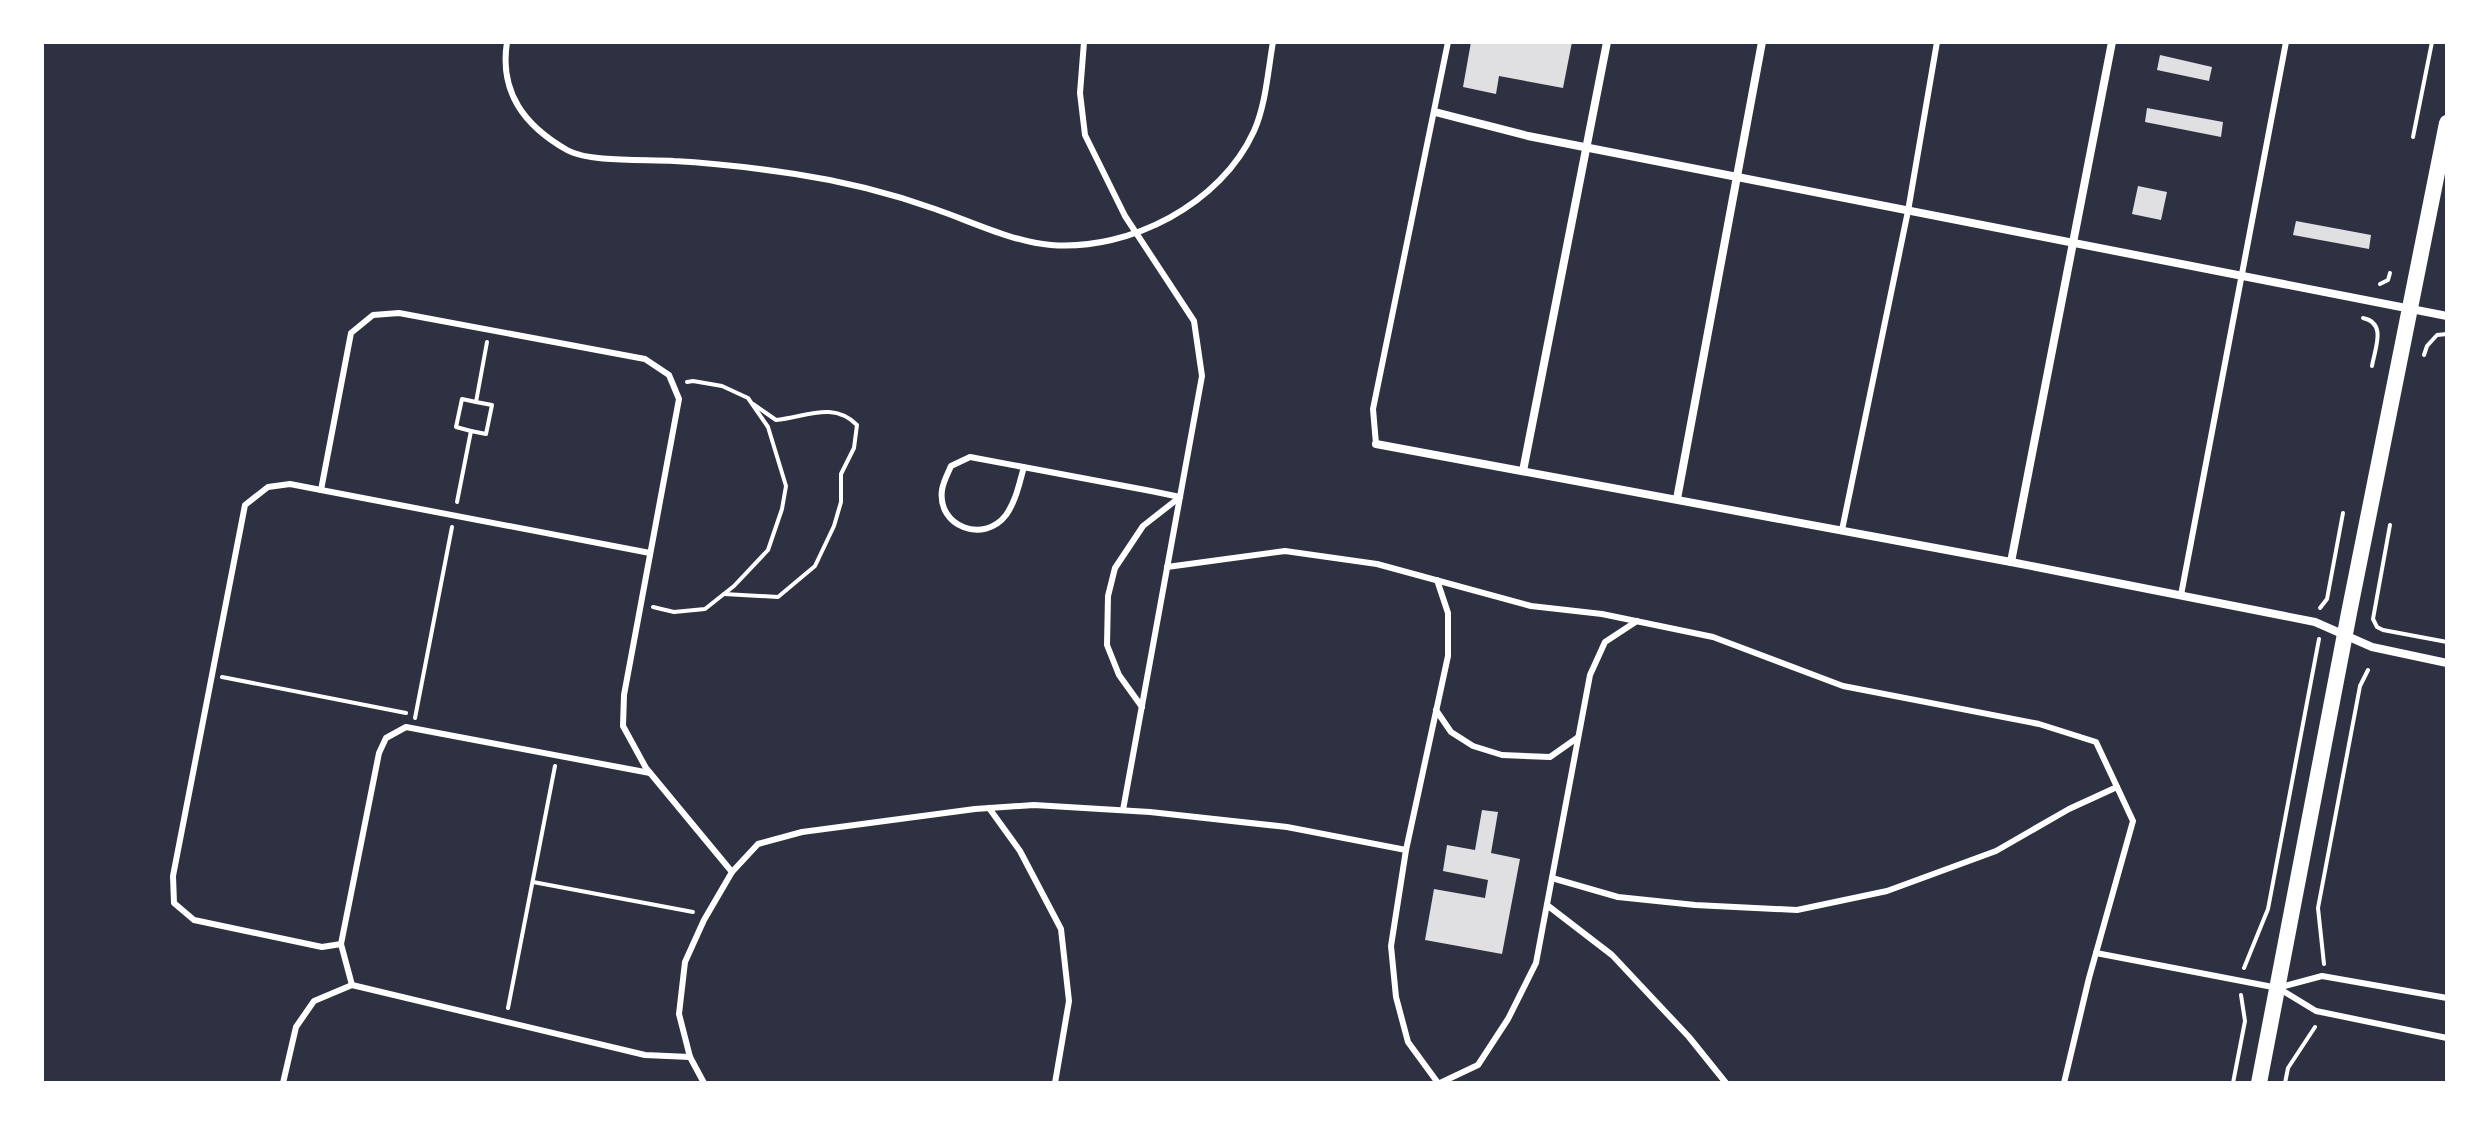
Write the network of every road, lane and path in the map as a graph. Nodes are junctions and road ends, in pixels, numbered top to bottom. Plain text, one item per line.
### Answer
1 (507, 42) edge
2 (1084, 42) edge
3 (1273, 42) edge
4 (1448, 42) edge
5 (1607, 42) edge
6 (1762, 42) edge
7 (1937, 42) edge
8 (2112, 42) edge
9 (2286, 42) edge
10 (2432, 42) edge
11 (1435, 112) junction
12 (2447, 123) edge
13 (2413, 137) dead end
14 (1586, 147) junction
15 (1737, 177) junction
16 (1908, 211) junction
17 (1137, 232) junction
18 (2073, 242) junction
19 (2390, 273) dead end
20 (2242, 276) junction
21 (2380, 284) dead end
22 (2411, 310) junction
23 (2447, 316) edge
24 (2363, 318) dead end
25 (2447, 334) edge
26 (2424, 355) dead end
27 (2372, 366) dead end
28 (673, 385) junction
29 (476, 402) dead end
30 (751, 402) junction
31 (471, 431) dead end
32 (1376, 444) joint
33 (1024, 467) junction
34 (1523, 471) junction
35 (321, 490) junction
36 (1180, 497) junction
37 (1677, 499) junction
38 (2343, 513) dead end
39 (2390, 525) dead end
40 (1842, 530) junction
41 (650, 553) junction
42 (2011, 562) junction
43 (1167, 567) junction
44 (1437, 580) junction
45 (724, 594) junction
46 (2181, 595) junction
47 (641, 605) junction
48 (2318, 609) dead end
49 (1637, 621) junction
50 (2313, 632) dead end
51 (2345, 635) junction
52 (2447, 642) edge
53 (2447, 663) edge
54 (2368, 670) dead end
55 (212, 675) junction
56 (1142, 707) junction
57 (1436, 710) junction
58 (415, 715) dead end
59 (1579, 737) junction
60 (557, 755) junction
61 (650, 773) junction
62 (2117, 787) junction
63 (989, 808) junction
64 (1123, 810) junction
65 (1406, 850) junction
66 (732, 872) junction
67 (1552, 878) junction
68 (532, 882) junction
69 (1547, 905) junction
70 (707, 914) junction
71 (341, 944) junction
72 (2096, 953) junction
73 (2324, 964) dead end
74 (2244, 968) dead end
75 (352, 985) junction
76 (2278, 988) junction
77 (2241, 995) dead end
78 (2447, 998) edge
79 (505, 1022) junction
80 (2315, 1027) dead end
81 (2447, 1038) edge
82 (690, 1057) junction
83 (283, 1083) edge
84 (704, 1083) edge
85 (1055, 1083) edge
86 (1439, 1083) edge
87 (1726, 1083) edge
88 (2064, 1083) edge
89 (2233, 1083) edge
90 (2259, 1083) edge
91 (2285, 1083) edge

1 - 17 lane
2 - 17 lane
3 - 17 lane
4 - 11 lane
5 - 14 street
6 - 15 street
7 - 16 lane
8 - 18 street
9 - 20 lane
10 - 13 path
11 - 14 street
11 - 32 lane
12 - 22 main road
14 - 15 street
14 - 34 street
15 - 16 street
15 - 37 street
16 - 18 street
16 - 40 lane
17 - 36 lane
18 - 20 street
18 - 42 street
19 - 21 path
20 - 22 street
20 - 46 lane
22 - 23 street
22 - 51 main road
24 - 27 path
25 - 26 path
28 - 30 path
28 - 35 lane
28 - 41 lane
29 - 31 path
30 - 45 path
30 - 45 path
32 - 34 street
33 - 33 lane
33 - 36 lane
34 - 37 street
35 - 41 lane
35 - 55 lane
36 - 43 lane
36 - 56 lane
37 - 40 street
38 - 48 path
39 - 52 path
40 - 42 street
41 - 47 lane
42 - 46 street
43 - 44 lane
43 - 56 lane
44 - 49 lane
44 - 57 lane
45 - 47 path
46 - 51 street
47 - 61 lane
49 - 59 lane
49 - 62 lane
50 - 74 path
51 - 53 street
51 - 76 main road
54 - 73 path
55 - 58 path
55 - 71 lane
56 - 64 lane
57 - 59 lane
57 - 65 lane
59 - 67 lane
60 - 61 lane
60 - 68 path
60 - 71 lane
61 - 66 lane
62 - 67 lane
62 - 72 lane
63 - 64 lane
63 - 66 lane
63 - 85 lane
64 - 65 lane
65 - 86 lane
66 - 70 lane
67 - 69 lane
68 - 70 path
68 - 79 path
69 - 86 lane
69 - 87 lane
70 - 82 lane
71 - 75 lane
72 - 76 lane
72 - 88 lane
75 - 79 lane
75 - 83 lane
76 - 78 lane
76 - 81 lane
76 - 90 main road
77 - 89 path
79 - 82 lane
80 - 91 path
82 - 84 lane

